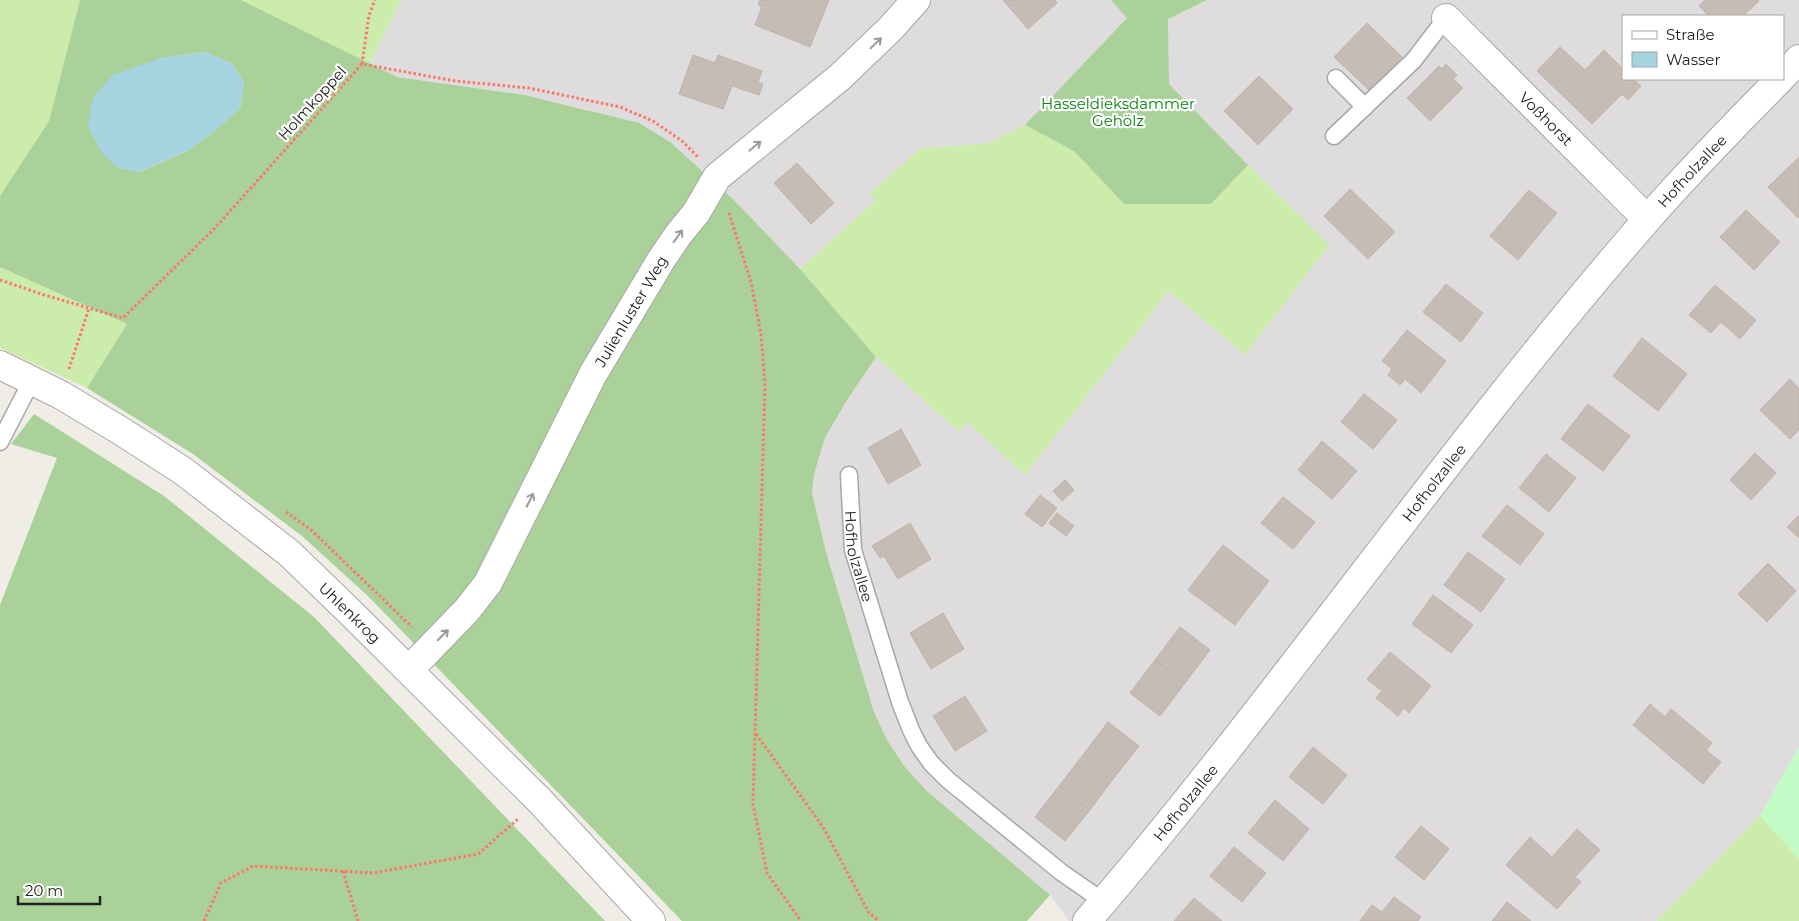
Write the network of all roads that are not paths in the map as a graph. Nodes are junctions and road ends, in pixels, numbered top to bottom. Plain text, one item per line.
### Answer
1 (916, 0) edge
2 (1446, 18) joint
3 (1799, 60) edge
4 (1784, 76) edge
5 (1336, 78) dead end
6 (1780, 80) edge
7 (1365, 107) junction
8 (1334, 136) dead end
9 (1647, 219) junction
10 (0, 365) edge
11 (32, 380) junction
12 (0, 442) edge
13 (849, 475) dead end
14 (409, 670) junction
15 (1095, 911) edge
16 (651, 921) edge

14 -> 1 street, Julienluster Weg
2 - 7 lane
2 - 9 street, Voßhorst
3 - 4 street, Hofholzallee
5 - 7 lane
6 - 9 street, Hofholzallee
7 - 8 lane
9 - 15 street, Hofholzallee
10 - 11 street, Uhlenkrog
11 - 12 lane
11 - 14 street, Uhlenkrog
13 - 15 lane, Hofholzallee
14 - 16 street, Uhlenkrog

